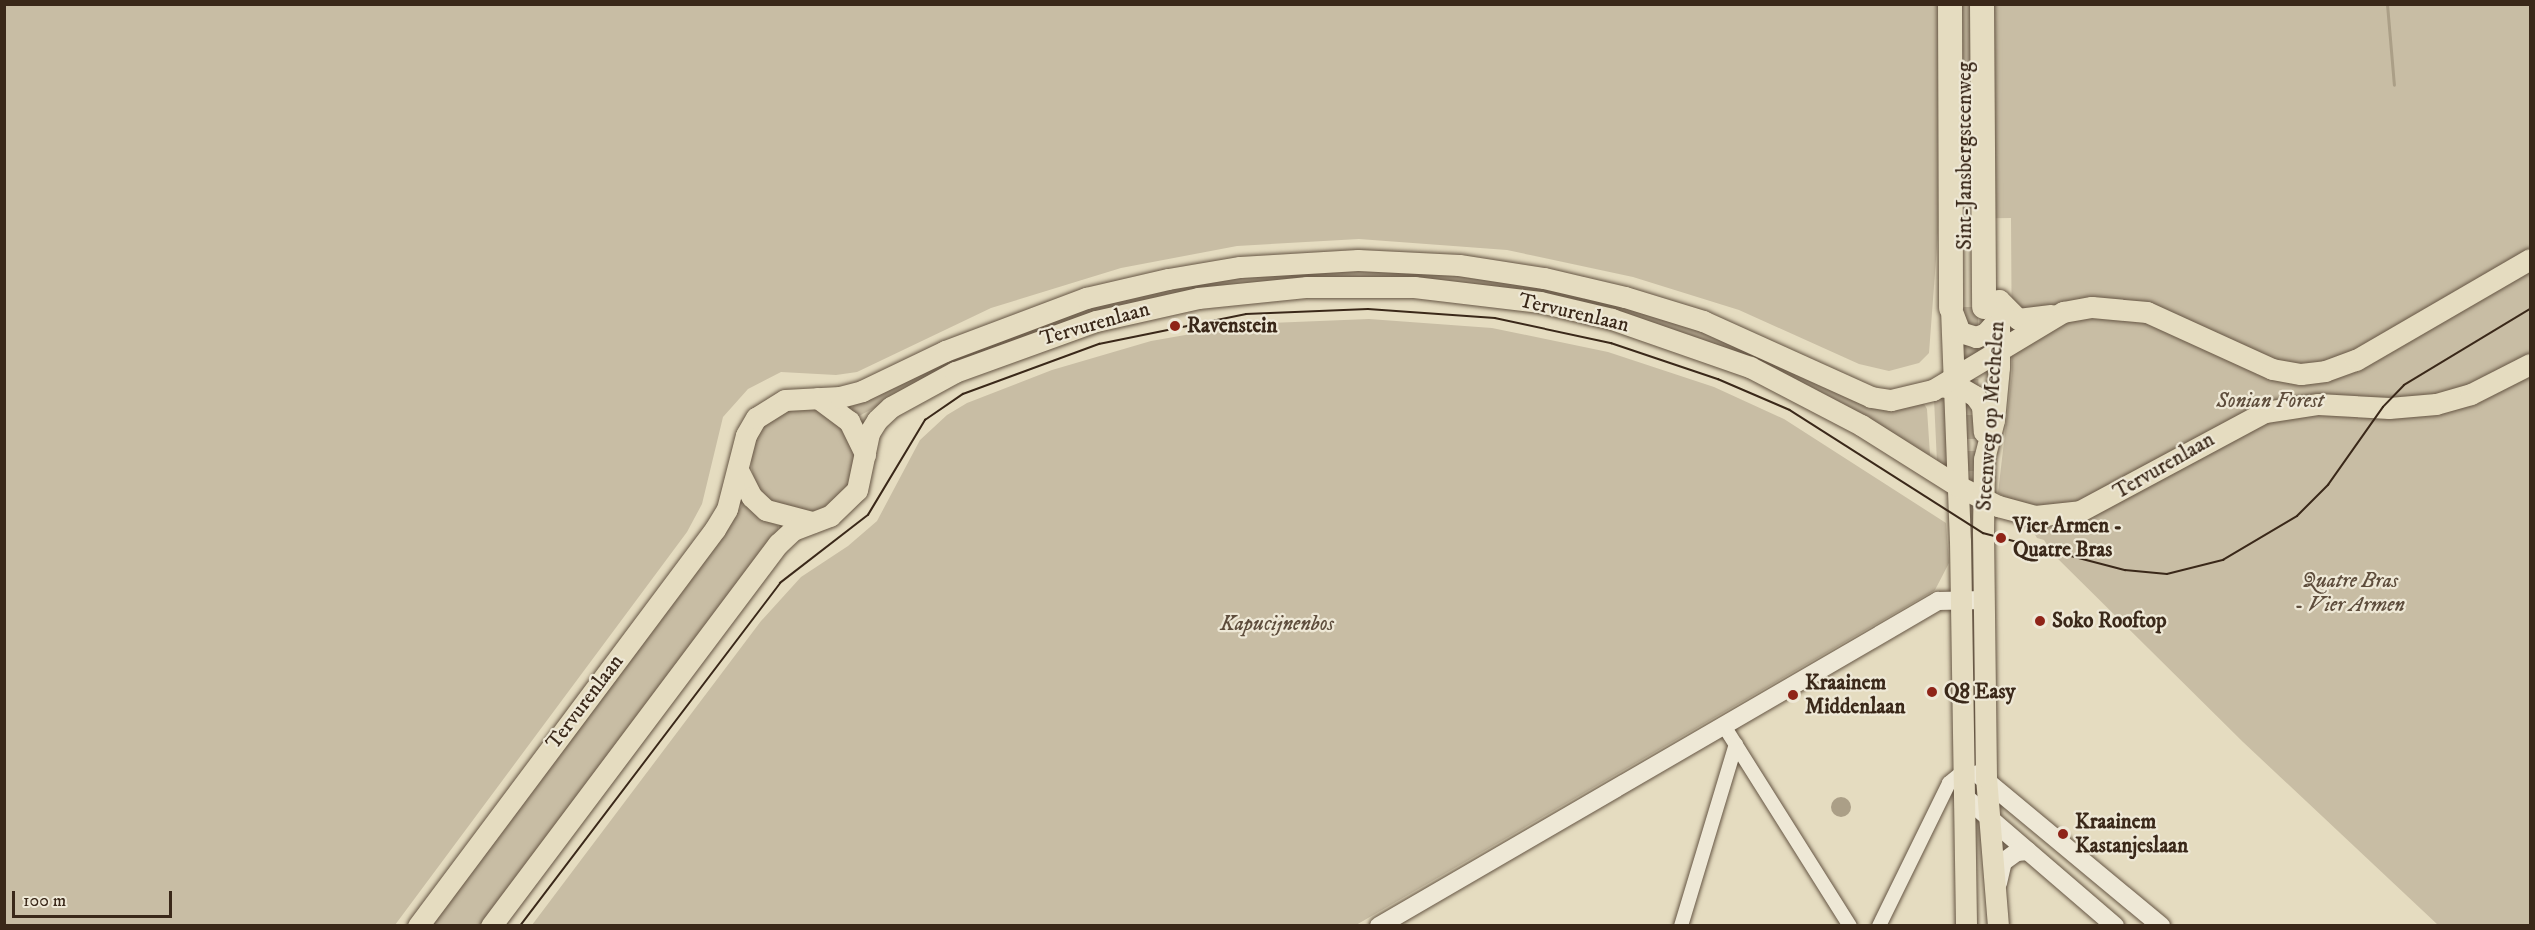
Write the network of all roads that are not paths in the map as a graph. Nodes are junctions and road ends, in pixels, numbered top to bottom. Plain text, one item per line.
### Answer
1 (1950, 4) edge
2 (1965, 4) edge
3 (1983, 4) edge
4 (1999, 4) edge
5 (2530, 259) edge
6 (1980, 308) junction
7 (2063, 312) junction
8 (2000, 350) junction
9 (2530, 364) edge
10 (1949, 383) junction
11 (818, 398) junction
12 (865, 454) junction
13 (1984, 459) junction
14 (739, 472) junction
15 (1958, 486) junction
16 (1983, 498) junction
17 (2019, 513) junction
18 (812, 522) junction
19 (1983, 533) junction
20 (1961, 600) junction
21 (1984, 600) junction
22 (1724, 726) junction
23 (1736, 744) junction
24 (1965, 770) junction
25 (1986, 777) junction
26 (1965, 797) junction
27 (1988, 816) junction
28 (2070, 848) junction
29 (2028, 851) junction
30 (2052, 871) junction
31 (1994, 899) junction
32 (418, 926) edge
33 (491, 926) edge
34 (1378, 926) edge
35 (1681, 926) edge
36 (1850, 926) edge
37 (1879, 926) edge
38 (1966, 926) edge
39 (1998, 926) edge
40 (2115, 926) edge
41 (2161, 926) edge

1 - 6 highway
2 - 6 highway, Sint-Jansbergsteenweg
3 - 6 highway, Sint-Jansbergsteenweg
4 - 6 highway
5 - 7 main road
6 - 7 main road
6 - 8 main road, Steenweg op Mechelen
6 - 10 main road, Steenweg op Mechelen
7 - 8 main road, Tervurenlaan
8 - 10 main road, Tervurenlaan
8 - 13 main road, Steenweg op Mechelen
9 - 17 main road, Tervurenlaan
10 - 11 main road, Tervurenlaan
10 - 13 main road
10 - 15 main road, Steenweg op Mechelen
11 - 12 main road
11 - 14 main road, Tervurenlaan
12 - 15 main road, Tervurenlaan
12 - 18 main road, Tervurenlaan
13 - 16 main road, Steenweg op Mechelen
14 - 18 main road
14 - 32 main road, Tervurenlaan
15 - 16 main road, Tervurenlaan
15 - 20 main road, Steenweg op Mechelen
16 - 17 main road, Tervurenlaan
16 - 19 main road, Steenweg op Mechelen
17 - 19 main road
18 - 33 main road, Tervurenlaan
19 - 21 main road, Steenweg op Mechelen
20 - 21 street
20 - 22 street
20 - 24 main road, Steenweg op Mechelen
21 - 25 main road, Steenweg op Mechelen
22 - 23 street
22 - 34 street
23 - 35 street
23 - 36 street
24 - 25 street
24 - 26 main road, Steenweg op Mechelen
24 - 37 street
25 - 27 main road, Steenweg op Mechelen
25 - 28 street
26 - 27 street
26 - 38 main road, Steenweg op Mechelen
27 - 29 street
27 - 31 main road, Steenweg op Mechelen
28 - 30 street
28 - 41 street
29 - 30 street
29 - 31 street
30 - 40 street
31 - 39 main road, Steenweg op Mechelen

